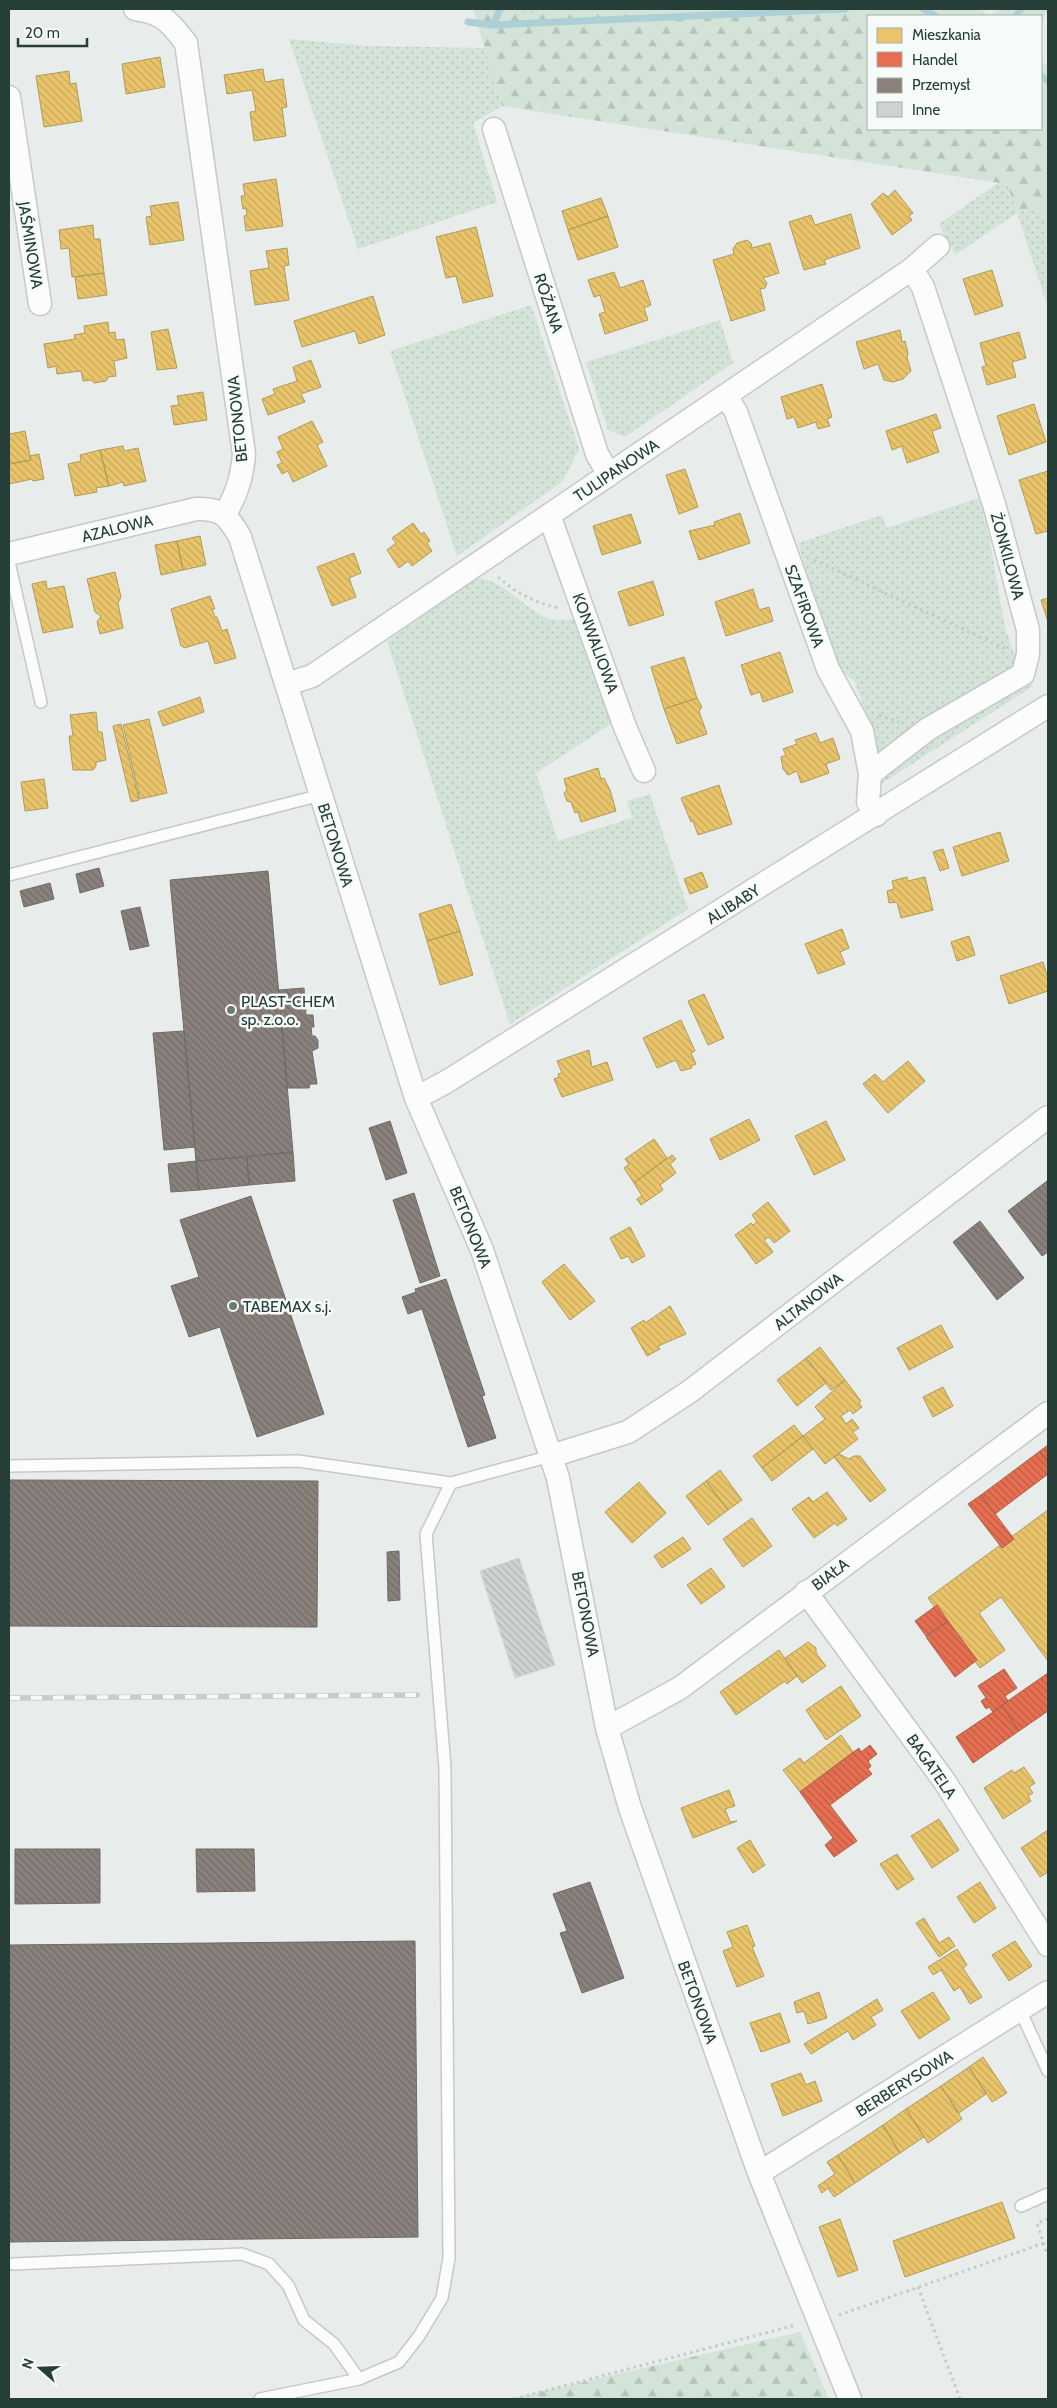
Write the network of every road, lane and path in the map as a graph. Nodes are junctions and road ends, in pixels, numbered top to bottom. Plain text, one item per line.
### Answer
1 (135, 9) edge
2 (9, 96) edge
3 (494, 129) dead end
4 (938, 246) dead end
5 (912, 269) junction
6 (40, 304) dead end
7 (726, 396) junction
8 (609, 475) junction
9 (225, 514) junction
10 (549, 515) junction
11 (784, 546) junction
12 (9, 554) edge
13 (9, 562) edge
14 (474, 565) junction
15 (583, 609) junction
16 (1028, 654) junction
17 (287, 684) junction
18 (41, 702) dead end
19 (1048, 706) edge
20 (877, 714) dead end
21 (935, 725) junction
22 (644, 771) dead end
23 (870, 774) junction
24 (321, 795) junction
25 (876, 815) junction
26 (9, 875) edge
27 (416, 1098) junction
28 (1048, 1117) edge
29 (1048, 1413) edge
30 (552, 1456) junction
31 (9, 1466) edge
32 (451, 1483) junction
33 (806, 1592) junction
34 (607, 1728) junction
35 (1048, 1945) edge
36 (1048, 1992) edge
37 (1020, 2010) junction
38 (1048, 2071) edge
39 (759, 2173) junction
40 (1048, 2194) edge
41 (1021, 2206) dead end
42 (1048, 2219) edge
43 (1044, 2243) junction
44 (1048, 2257) edge
45 (13, 2264) dead end
46 (918, 2287) junction
47 (826, 2318) junction
48 (358, 2379) junction
49 (260, 2399) edge
50 (514, 2399) edge
51 (850, 2399) edge
52 (960, 2399) edge

1 - 9 street, BETONOWA
2 - 6 street, JAŚMINOWA
3 - 8 street, RÓŻANA
4 - 5 street, TULIPANOWA
5 - 7 street, TULIPANOWA
5 - 16 street, ŻONKILOWA
7 - 8 street, TULIPANOWA
7 - 11 street, SZAFIROWA
8 - 10 street, TULIPANOWA
9 - 12 street, AZALOWA
9 - 17 street, BETONOWA
10 - 14 street, TULIPANOWA
10 - 15 street, KONWALIOWA
11 - 16 path
11 - 23 street, SZAFIROWA
13 - 18 lane
14 - 15 path
14 - 17 street, TULIPANOWA
15 - 22 street, KONWALIOWA
16 - 21 street, ŻONKILOWA
17 - 24 street, BETONOWA
19 - 25 street, ALIBABY
20 - 21 path
21 - 23 street, ŻONKILOWA
23 - 25 street, SZAFIROWA
24 - 26 lane
24 - 27 street, BETONOWA
25 - 27 street, ALIBABY
27 - 30 street, BETONOWA
28 - 30 street, ALTANOWA
29 - 33 street, BIAŁA
30 - 32 lane
30 - 34 street, BETONOWA
31 - 32 lane
32 - 48 lane
33 - 34 street, BIAŁA
33 - 35 street, BAGATELA
34 - 39 street, BETONOWA
36 - 37 street, BERBERYSOWA
37 - 38 lane
37 - 39 street, BERBERYSOWA
39 - 47 street, BETONOWA
40 - 41 lane
42 - 43 path
43 - 44 path
43 - 46 path
45 - 48 lane
46 - 47 path
46 - 52 path
47 - 50 path
47 - 51 street, BETONOWA
48 - 49 lane

